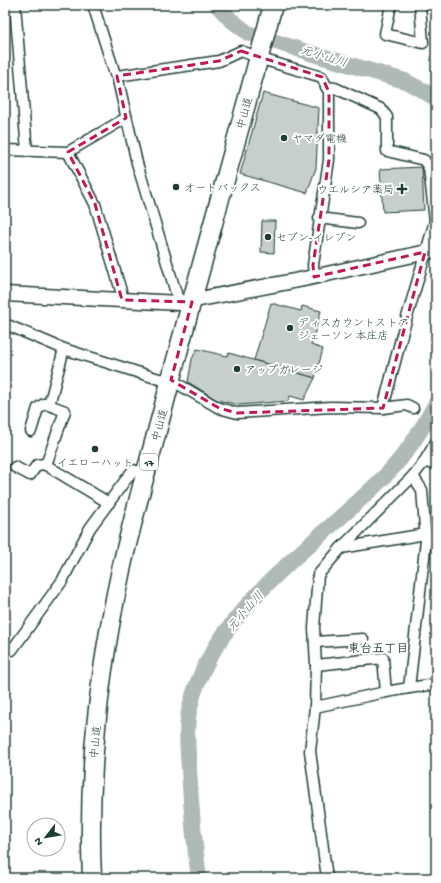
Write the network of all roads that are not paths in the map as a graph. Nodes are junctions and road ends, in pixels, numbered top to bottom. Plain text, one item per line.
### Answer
1 (15, 5) edge
2 (93, 5) edge
3 (273, 5) edge
4 (391, 5) edge
5 (420, 5) edge
6 (259, 56) junction
7 (117, 76) junction
8 (326, 87) junction
9 (126, 118) junction
10 (5, 150) edge
11 (27, 151) junction
12 (68, 152) junction
13 (319, 218) junction
14 (358, 223) dead end
15 (431, 251) edge
16 (314, 277) junction
17 (5, 294) edge
18 (122, 300) junction
19 (185, 303) junction
20 (5, 324) edge
21 (64, 349) junction
22 (171, 380) junction
23 (49, 404) junction
24 (384, 408) junction
25 (413, 408) dead end
26 (30, 431) dead end
27 (436, 442) edge
28 (424, 462) junction
29 (436, 464) edge
30 (46, 465) junction
31 (15, 466) dead end
32 (146, 474) junction
33 (413, 476) junction
34 (109, 503) junction
35 (426, 534) junction
36 (341, 548) junction
37 (363, 639) dead end
38 (315, 642) junction
39 (12, 650) dead end
40 (316, 665) junction
41 (436, 684) edge
42 (409, 688) junction
43 (386, 692) junction
44 (315, 707) junction
45 (92, 878) edge
46 (327, 878) edge

1 - 11 street
2 - 7 street
3 - 6 highway, 中山道 / 17
4 - 5 street
6 - 7 street
6 - 8 street
6 - 19 highway, 中山道 / 17
7 - 9 street
8 - 13 street
8 - 15 street
9 - 12 street
9 - 19 street
10 - 11 street
11 - 12 street
12 - 18 street
13 - 14 street
13 - 16 street
15 - 16 street
15 - 24 street
16 - 19 street
17 - 18 street
18 - 19 street
19 - 22 highway, 中山道 / 17
20 - 21 street
21 - 22 street
21 - 23 street
22 - 24 street
22 - 32 highway, 中山道 / 17
23 - 26 street
23 - 30 street
24 - 25 street
27 - 28 street
28 - 29 street
28 - 33 street
30 - 31 street
30 - 34 street
32 - 34 street
32 - 45 highway, 中山道 / 17
33 - 35 street
33 - 36 street
34 - 39 street
35 - 36 street
35 - 42 street
36 - 38 street
37 - 38 street
38 - 40 street
40 - 43 street
40 - 44 street
41 - 42 street
42 - 43 street
43 - 44 street
44 - 46 street

